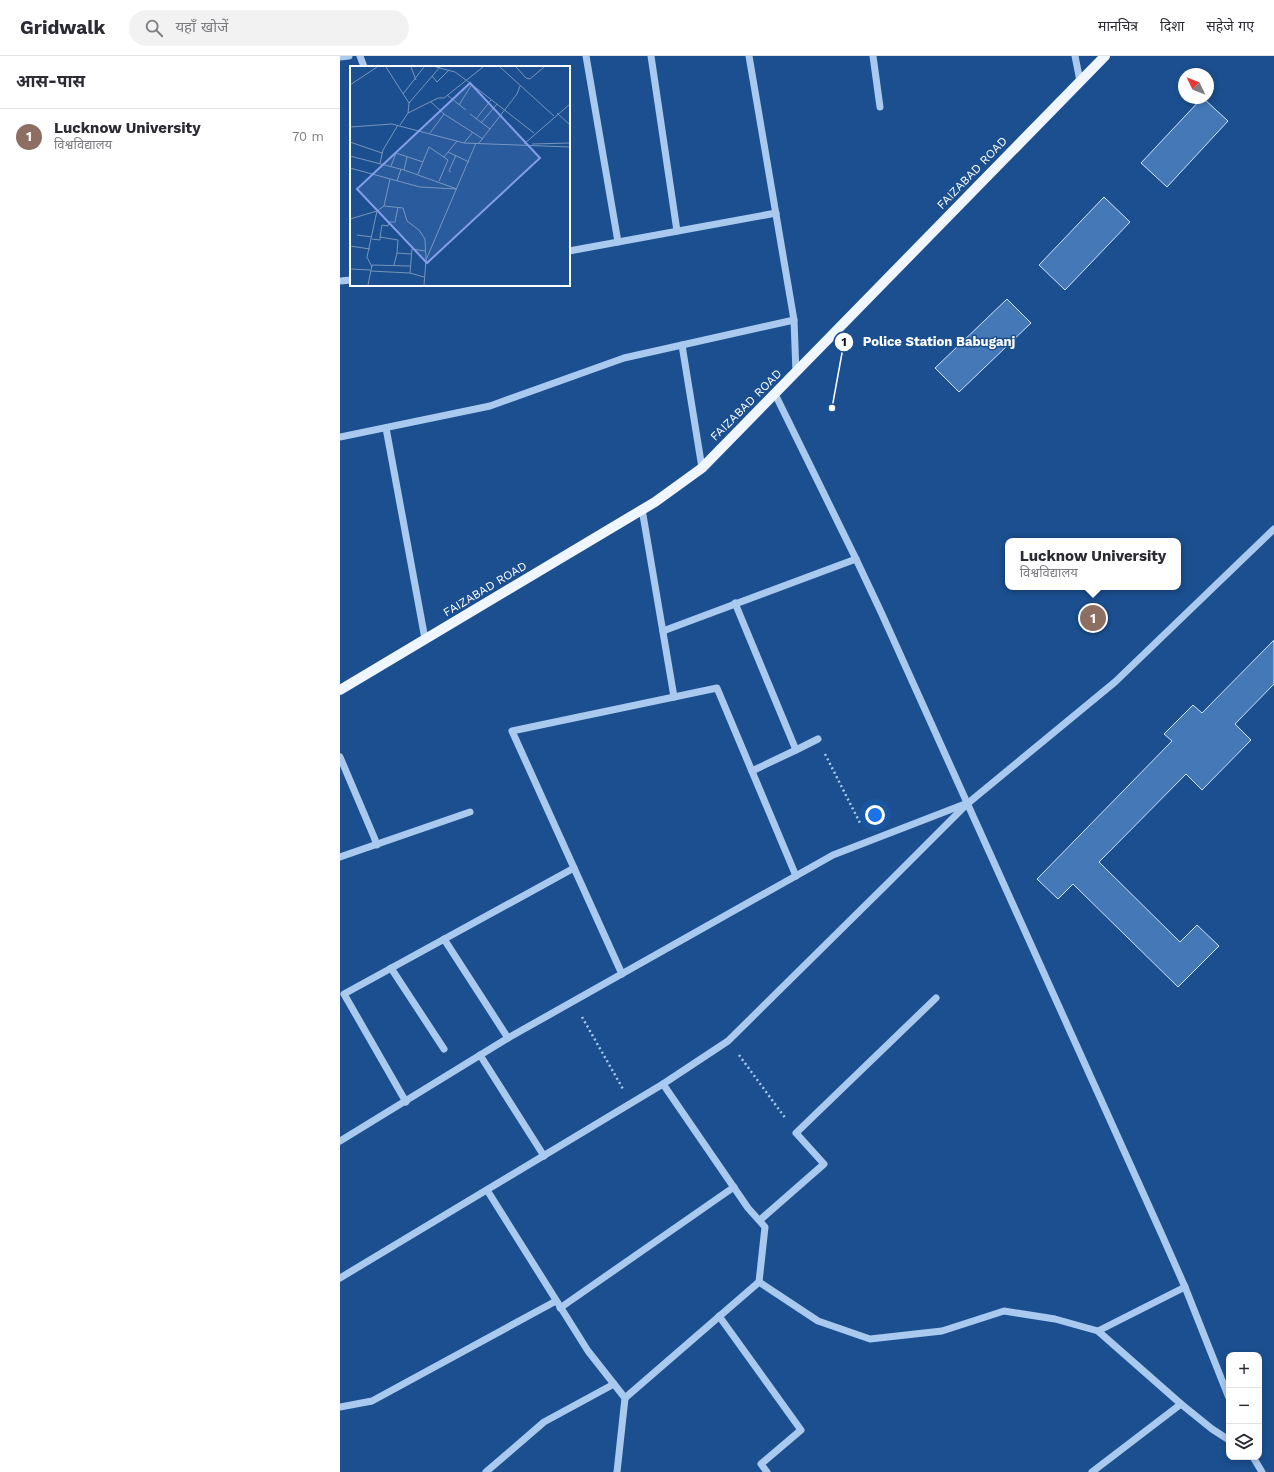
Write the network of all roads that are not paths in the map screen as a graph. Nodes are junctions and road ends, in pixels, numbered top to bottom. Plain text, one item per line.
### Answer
1 (349, 56) edge
2 (360, 56) edge
3 (586, 56) edge
4 (651, 56) edge
5 (749, 56) edge
6 (873, 56) edge
7 (1075, 56) edge
8 (1105, 56) edge
9 (340, 57) edge
10 (364, 66) edge
11 (1080, 81) junction
12 (880, 107) dead end
13 (776, 213) junction
14 (677, 231) junction
15 (618, 242) junction
16 (570, 251) edge
17 (350, 280) edge
18 (340, 282) edge
19 (794, 320) junction
20 (682, 345) junction
21 (796, 373) junction
22 (775, 394) junction
23 (386, 428) junction
24 (340, 437) edge
25 (702, 468) junction
26 (642, 509) junction
27 (1274, 528) edge
28 (856, 559) junction
29 (735, 604) junction
30 (663, 631) junction
31 (425, 639) junction
32 (340, 690) edge
33 (674, 697) junction
34 (818, 739) road end
35 (796, 750) junction
36 (340, 757) edge
37 (752, 771) junction
38 (967, 804) junction
39 (470, 812) dead end
40 (377, 845) junction
41 (340, 857) edge
42 (574, 868) junction
43 (796, 876) junction
44 (444, 939) junction
45 (391, 968) junction
46 (622, 974) junction
47 (936, 998) dead end
48 (508, 1038) junction
49 (444, 1049) dead end
50 (480, 1055) junction
51 (663, 1084) junction
52 (406, 1102) junction
53 (340, 1141) edge
54 (544, 1156) junction
55 (734, 1187) junction
56 (487, 1190) junction
57 (760, 1220) junction
58 (340, 1278) edge
59 (759, 1282) junction
60 (1185, 1287) junction
61 (556, 1301) junction
62 (560, 1308) junction
63 (719, 1316) junction
64 (1098, 1331) junction
65 (614, 1384) junction
66 (1226, 1390) edge
67 (625, 1398) junction
68 (1181, 1404) junction
69 (340, 1407) edge
70 (1226, 1438) edge
71 (1255, 1460) edge
72 (486, 1472) edge
73 (617, 1472) edge
74 (767, 1472) edge
75 (1092, 1472) edge
76 (1262, 1472) edge

1 - 9 street
2 - 10 street
3 - 15 street
4 - 14 street
5 - 13 street
6 - 12 street
7 - 11 street
8 - 11 main road, FAIZABAD ROAD
11 - 21 main road, FAIZABAD ROAD
13 - 14 street
13 - 19 street
14 - 15 street
15 - 16 street
17 - 18 street
19 - 20 street
19 - 21 street
20 - 23 street
20 - 25 street
21 - 22 main road, FAIZABAD ROAD
22 - 25 main road, FAIZABAD ROAD
22 - 28 street
23 - 24 street
23 - 31 street
25 - 26 main road, FAIZABAD ROAD
26 - 30 street
26 - 31 main road, FAIZABAD ROAD
27 - 38 street
28 - 29 street
28 - 38 street
29 - 30 street
29 - 35 street
30 - 33 street
31 - 32 main road, FAIZABAD ROAD
33 - 37 street
33 - 42 street
34 - 35 street
35 - 37 street
36 - 40 street
37 - 43 street
38 - 43 street
38 - 51 street
38 - 60 street
39 - 40 street
40 - 41 street
42 - 44 street
42 - 46 street
43 - 46 street
44 - 45 street
44 - 48 street
45 - 49 street
45 - 52 street
46 - 48 street
47 - 57 street
48 - 50 street
50 - 52 street
50 - 54 street
51 - 54 street
51 - 55 street
52 - 53 street
54 - 56 street
55 - 57 street
55 - 62 street
56 - 58 street
56 - 61 street
57 - 59 street
59 - 63 street
59 - 64 street
60 - 64 street
60 - 66 street
61 - 62 street
61 - 69 street
62 - 65 street
63 - 67 street
63 - 74 street
64 - 68 street
65 - 67 street
65 - 72 street
67 - 73 street
68 - 70 street
68 - 75 street
71 - 76 street

